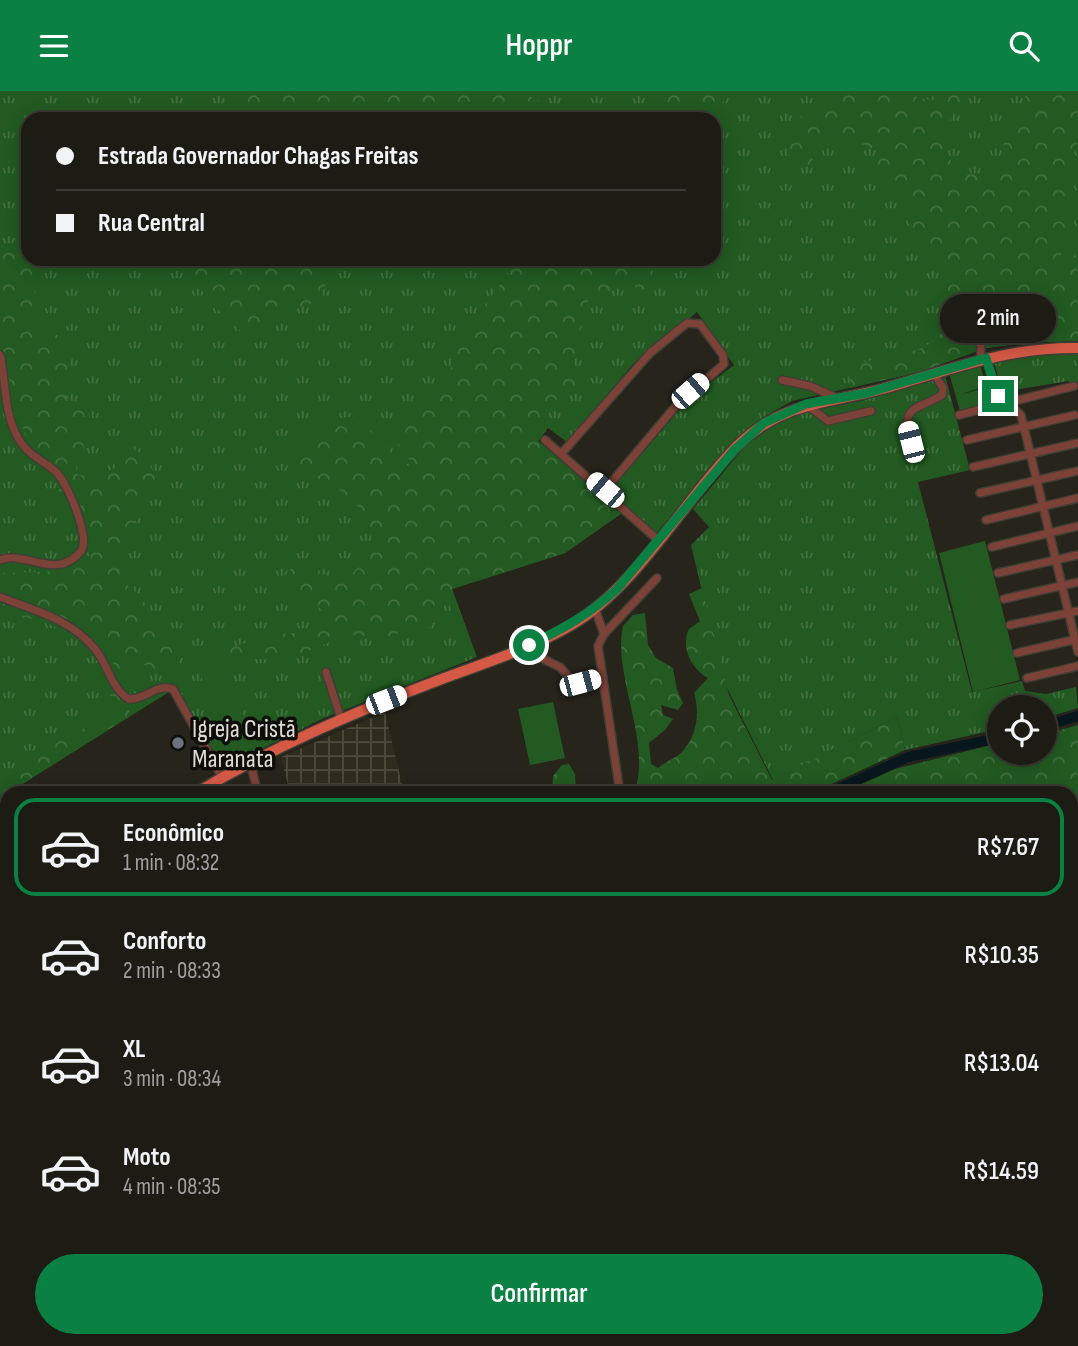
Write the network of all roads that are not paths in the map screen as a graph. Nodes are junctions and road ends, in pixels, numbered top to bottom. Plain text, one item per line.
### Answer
1 (980, 320) dead end
2 (1078, 348) edge
3 (0, 355) edge
4 (983, 358) junction
5 (934, 374) junction
6 (782, 380) dead end
7 (1073, 386) dead end
8 (838, 398) junction
9 (1006, 402) junction
10 (806, 404) junction
11 (872, 411) dead end
12 (959, 415) dead end
13 (1075, 415) dead end
14 (1024, 426) junction
15 (545, 440) dead end
16 (967, 440) dead end
17 (911, 442) dead end
18 (1078, 443) edge
19 (562, 453) junction
20 (1031, 453) junction
21 (973, 467) dead end
22 (1078, 471) edge
23 (1038, 479) junction
24 (605, 490) junction
25 (980, 493) dead end
26 (1078, 498) edge
27 (1043, 506) junction
28 (986, 520) dead end
29 (1078, 526) edge
30 (1049, 532) junction
31 (658, 540) junction
32 (992, 547) dead end
33 (1078, 555) edge
34 (0, 560) edge
35 (1055, 560) junction
36 (999, 573) dead end
37 (657, 578) dead end
38 (1078, 582) edge
39 (1061, 585) junction
40 (0, 597) edge
41 (1004, 599) dead end
42 (595, 609) junction
43 (1078, 611) edge
44 (1068, 613) junction
45 (1010, 625) dead end
46 (604, 634) junction
47 (1076, 639) edge
48 (529, 645) junction
49 (1078, 652) edge
50 (1017, 653) dead end
51 (1078, 666) edge
52 (326, 672) dead end
53 (603, 677) junction
54 (1027, 678) dead end
55 (341, 719) junction
56 (250, 762) junction
57 (218, 784) edge
58 (256, 786) edge
59 (619, 786) edge

1 - 4 street
2 - 4 main road
3 - 34 street
4 - 5 main road
4 - 9 street
5 - 8 main road
5 - 17 street
6 - 8 street
7 - 9 street
8 - 10 main road
9 - 12 street
9 - 14 street
10 - 11 street
10 - 31 main road
13 - 14 street
14 - 16 street
14 - 20 street
15 - 19 street
18 - 20 street
19 - 24 street
19 - 24 street
20 - 21 street
20 - 23 street
22 - 23 street
23 - 25 street
23 - 27 street
24 - 31 street
26 - 27 street
27 - 28 street
27 - 30 street
29 - 30 street
30 - 32 street
30 - 35 street
31 - 42 main road
33 - 35 street
35 - 36 street
35 - 39 street
37 - 46 street
38 - 39 street
39 - 41 street
39 - 44 street
40 - 57 street
42 - 46 street
42 - 48 main road
43 - 44 street
44 - 45 street
44 - 47 street
46 - 53 street
47 - 49 street
47 - 50 street
48 - 53 street
48 - 55 main road
51 - 54 street
52 - 55 street
53 - 59 street
55 - 56 main road
56 - 57 main road
56 - 58 street

